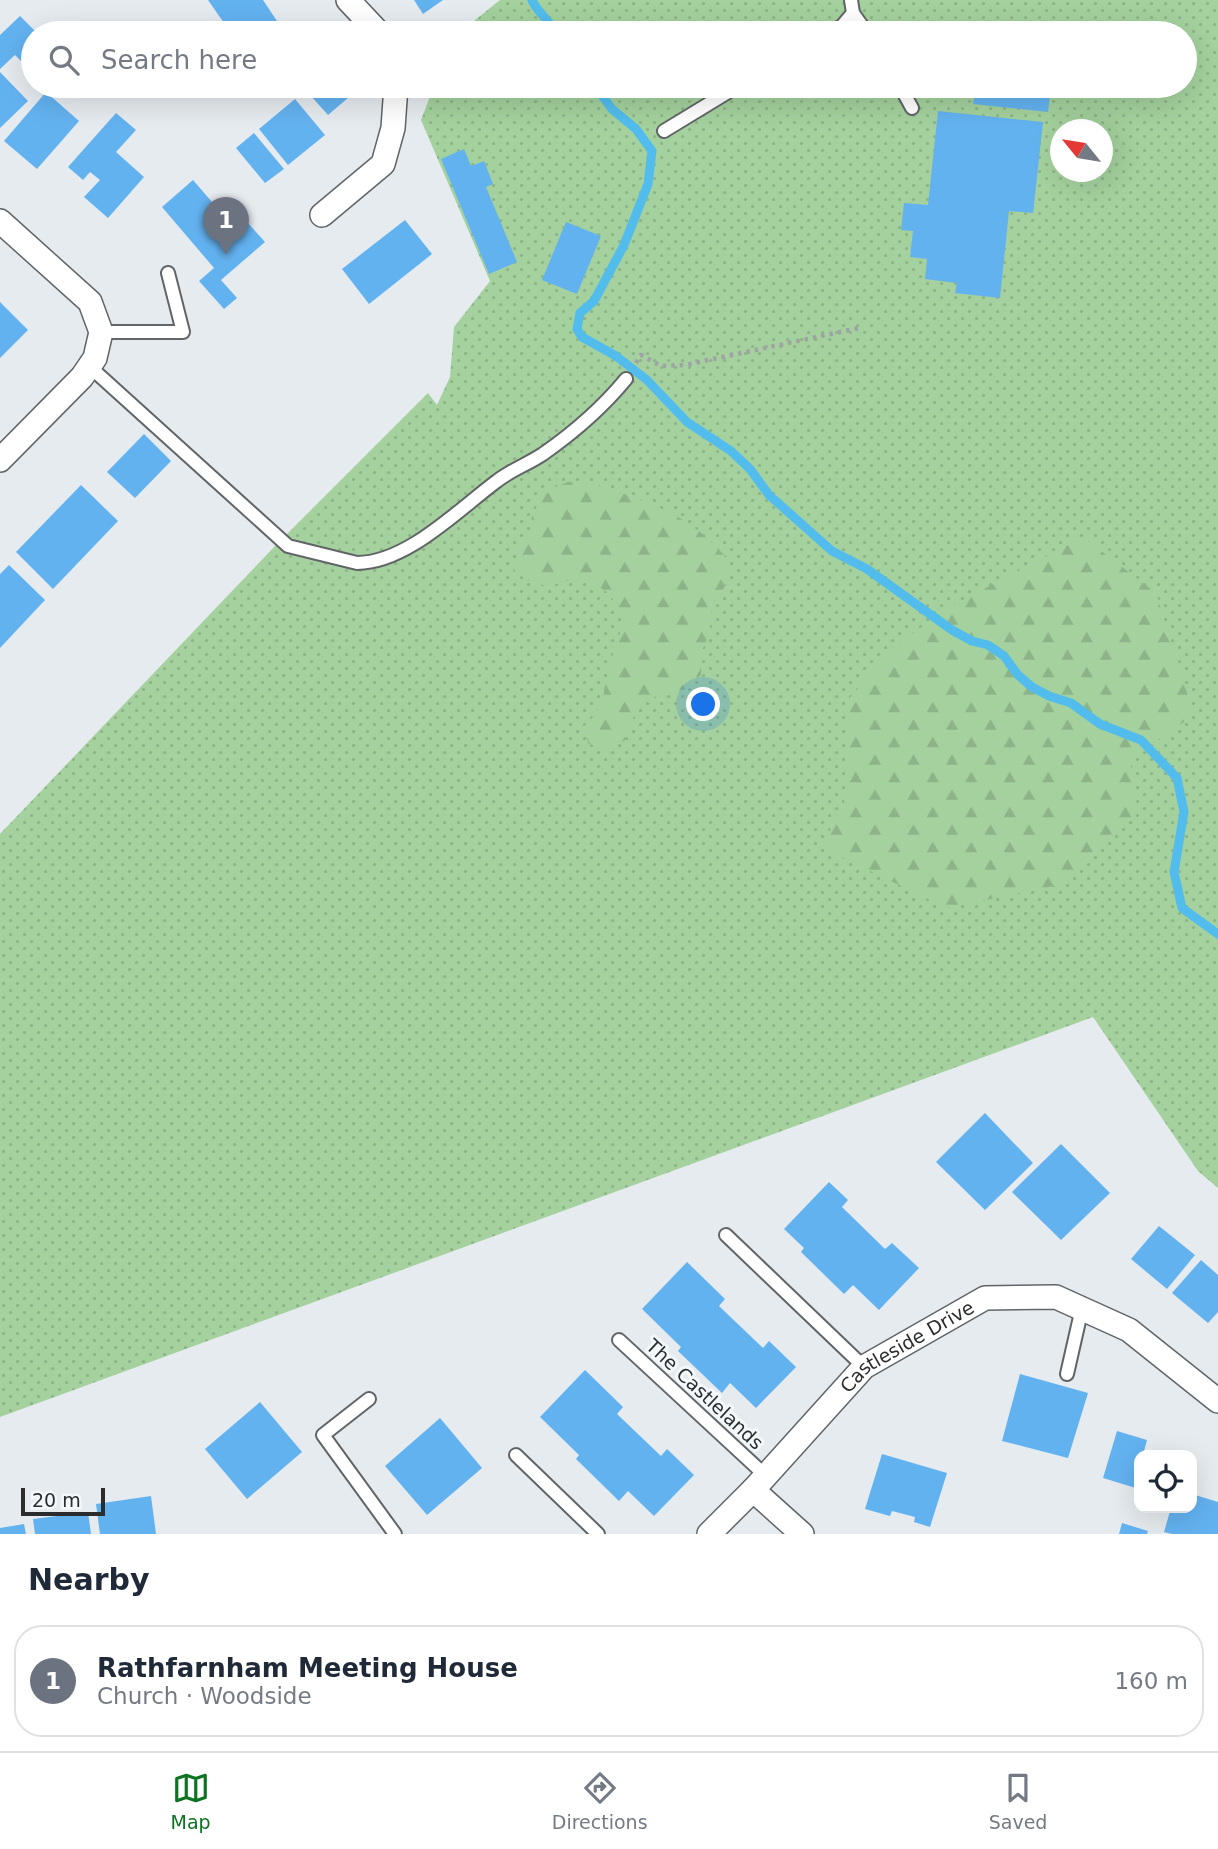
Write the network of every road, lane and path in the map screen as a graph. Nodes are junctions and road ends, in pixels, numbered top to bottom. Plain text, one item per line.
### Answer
1 (348, 0) edge
2 (368, 21) edge
3 (395, 98) edge
4 (718, 98) edge
5 (907, 98) edge
6 (912, 108) dead end
7 (664, 131) dead end
8 (323, 215) dead end
9 (0, 220) edge
10 (168, 272) dead end
11 (859, 328) dead end
12 (101, 332) junction
13 (637, 362) dead end
14 (89, 366) junction
15 (626, 379) dead end
16 (0, 460) edge
17 (726, 1235) dead end
18 (1082, 1308) junction
19 (619, 1340) dead end
20 (864, 1367) junction
21 (1067, 1374) dead end
22 (369, 1399) dead end
23 (1218, 1401) edge
24 (516, 1455) dead end
25 (759, 1483) junction
26 (396, 1534) edge
27 (598, 1534) edge
28 (709, 1534) edge
29 (802, 1534) edge

1 - 2 street
3 - 8 street
4 - 7 lane
5 - 6 lane
9 - 12 street
10 - 12 lane
11 - 13 path
12 - 14 street
14 - 15 lane
14 - 16 street
17 - 20 lane
18 - 20 street, Castleside Drive
18 - 21 lane
18 - 23 street, Castleside Drive
19 - 25 lane, The Castlelands
20 - 25 street, Castleside Drive
22 - 26 lane
24 - 27 lane
25 - 28 street, Castleside Drive
25 - 29 street

